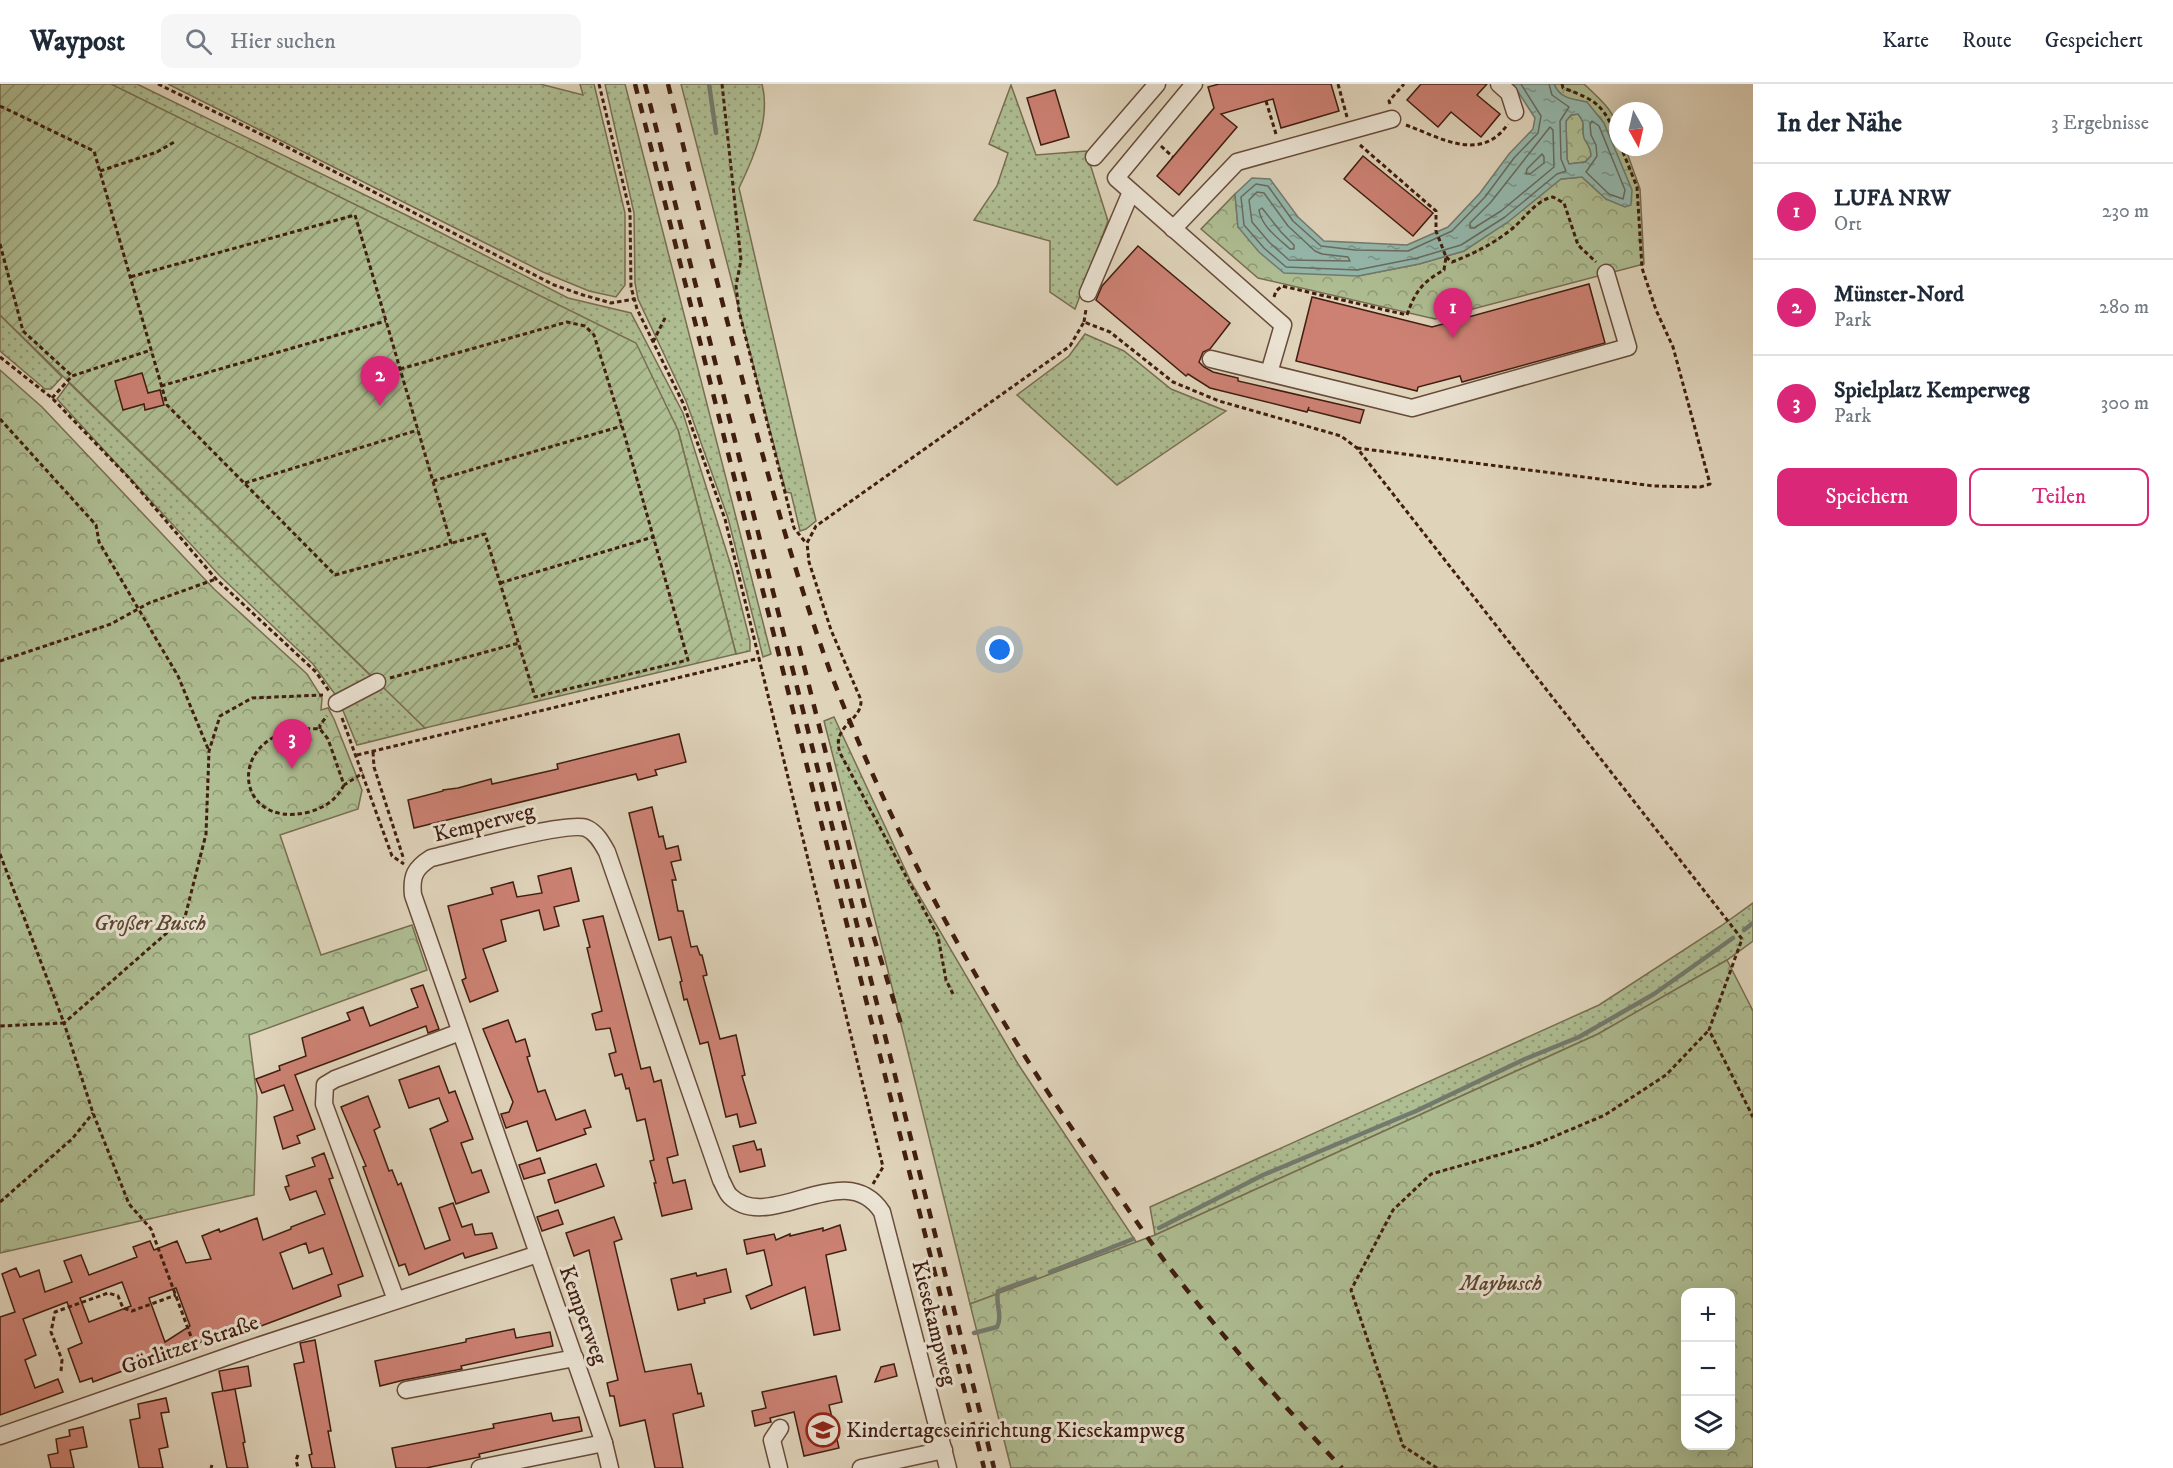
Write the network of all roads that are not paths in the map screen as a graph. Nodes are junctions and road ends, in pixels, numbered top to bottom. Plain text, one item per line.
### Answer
1 (1157, 84) edge
2 (1194, 84) edge
3 (1499, 84) edge
4 (1515, 112) road end
5 (1392, 119) road end
6 (1094, 157) dead end
7 (1131, 192) junction
8 (1173, 228) junction
9 (1606, 273) road end
10 (1088, 293) dead end
11 (1211, 359) dead end
12 (1269, 373) junction
13 (377, 682) road end
14 (337, 703) road end
15 (460, 1032) junction
16 (866, 1196) joint
17 (538, 1254) junction
18 (396, 1300) junction
19 (575, 1358) junction
20 (406, 1390) dead end
21 (780, 1428) dead end
22 (0, 1436) edge
23 (604, 1443) junction
24 (944, 1450) junction
25 (480, 1468) edge
26 (610, 1468) edge
27 (779, 1468) edge
28 (861, 1468) edge
29 (948, 1468) edge

1 - 6 street
2 - 7 street
3 - 4 street
5 - 8 street
7 - 8 street
7 - 10 street
8 - 12 street
9 - 12 street
11 - 12 street
13 - 14 street
15 - 16 street, Kemperweg
15 - 17 street, Kemperweg
15 - 18 street
16 - 24 street, Kiesekampweg
17 - 18 street, Görlitzer Straße
17 - 19 street, Kemperweg
18 - 22 street, Görlitzer Straße
19 - 20 street
19 - 23 street, Kemperweg
21 - 27 street
23 - 25 street
23 - 26 street, Kemperweg
24 - 28 street
24 - 29 street, Kiesekampweg

